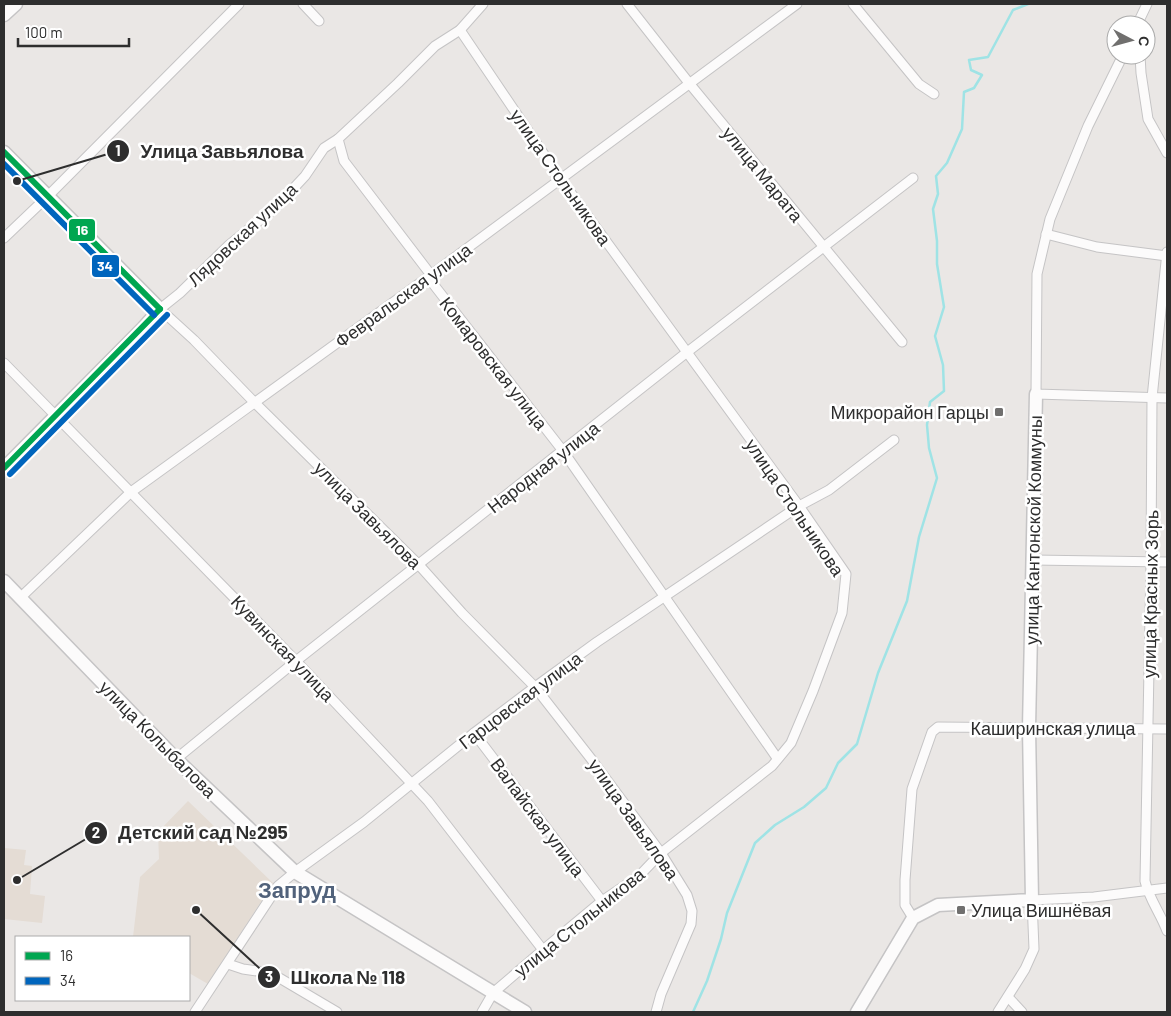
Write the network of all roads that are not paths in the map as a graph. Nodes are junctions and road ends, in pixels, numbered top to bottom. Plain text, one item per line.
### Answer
1 (16, 4) edge
2 (239, 4) edge
3 (303, 4) edge
4 (483, 4) edge
5 (626, 4) edge
6 (797, 4) edge
7 (853, 4) edge
8 (4, 15) edge
9 (319, 21) dead end
10 (460, 30) junction
11 (1118, 65) edge
12 (1141, 65) edge
13 (689, 83) junction
14 (934, 94) dead end
15 (338, 139) junction
16 (4, 152) edge
17 (1167, 153) edge
18 (560, 178) junction
19 (914, 178) dead end
20 (47, 197) junction
21 (1046, 234) junction
22 (4, 238) edge
23 (824, 247) junction
24 (1167, 255) edge
25 (431, 275) junction
26 (160, 309) junction
27 (902, 342) dead end
28 (686, 354) junction
29 (4, 363) edge
30 (1036, 394) junction
31 (1152, 398) junction
32 (1167, 398) edge
33 (255, 403) junction
34 (55, 416) junction
35 (894, 440) dead end
36 (563, 451) junction
37 (4, 468) edge
38 (131, 492) junction
39 (799, 506) junction
40 (1033, 560) junction
41 (1151, 562) junction
42 (1167, 562) edge
43 (419, 565) junction
44 (4, 581) edge
45 (666, 597) junction
46 (20, 598) junction
47 (296, 661) junction
48 (535, 687) junction
49 (1030, 728) junction
50 (1149, 728) junction
51 (1167, 729) edge
52 (474, 733) junction
53 (777, 758) junction
54 (176, 759) junction
55 (412, 783) junction
56 (661, 853) junction
57 (295, 872) junction
58 (1167, 888) edge
59 (1147, 890) junction
60 (1032, 900) junction
61 (602, 901) junction
62 (913, 918) junction
63 (1167, 931) edge
64 (542, 950) junction
65 (228, 964) junction
66 (493, 993) junction
67 (1008, 997) junction
68 (195, 1012) edge
69 (336, 1012) edge
70 (482, 1012) edge
71 (525, 1012) edge
72 (656, 1012) edge
73 (857, 1012) edge
74 (998, 1012) edge
75 (1022, 1012) edge

1 - 8 street
2 - 20 street
3 - 9 street
4 - 10 street, Лядовская улица
5 - 13 street, улица Марата
6 - 13 street, Февральская улица
7 - 14 street
10 - 15 street, Лядовская улица
10 - 18 street, улица Стольникова
11 - 21 street, улица Кантонской Коммуны
12 - 17 street
13 - 18 street, Февральская улица
13 - 23 street, улица Марата
15 - 25 street, Комаровская улица
15 - 26 street, Лядовская улица
16 - 20 street, улица Завьялова
18 - 25 street, Февральская улица
18 - 28 street, улица Стольникова
19 - 23 street, Народная улица
20 - 22 street
20 - 26 street, улица Завьялова
21 - 24 street
21 - 30 street, улица Кантонской Коммуны
23 - 27 street, улица Марата
23 - 28 street, Народная улица
24 - 31 street, улица Красных Зорь
25 - 33 street, Февральская улица
25 - 36 street, Комаровская улица
26 - 33 street, улица Завьялова
26 - 34 street, Лядовская улица
28 - 36 street, Народная улица
28 - 39 street, улица Стольникова
29 - 34 street, Кувинская улица
30 - 31 street
30 - 40 street, улица Кантонской Коммуны
31 - 32 street
31 - 41 street, улица Красных Зорь
33 - 38 street, Февральская улица
33 - 43 street, улица Завьялова
34 - 37 street, Лядовская улица
34 - 38 street, Кувинская улица
35 - 39 street, Гарцовская улица
36 - 43 street, Народная улица
36 - 45 street, Комаровская улица
38 - 46 street, Февральская улица
38 - 47 street, Кувинская улица
39 - 45 street, Гарцовская улица
39 - 53 street, улица Стольникова
40 - 41 street
40 - 49 street, улица Кантонской Коммуны
41 - 42 street
41 - 50 street, улица Красных Зорь
43 - 47 street, Народная улица
43 - 48 street, улица Завьялова
44 - 46 street, улица Колыбалова
45 - 48 street, Гарцовская улица
45 - 53 street, Комаровская улица
46 - 54 street, улица Колыбалова
47 - 54 street, Народная улица
47 - 55 street, Кувинская улица
48 - 52 street, Гарцовская улица
48 - 56 street, улица Завьялова
49 - 50 street, Каширинская улица
49 - 60 street, улица Кантонской Коммуны
49 - 62 street, Каширинская улица
50 - 51 street, Каширинская улица
50 - 59 street, улица Красных Зорь
52 - 55 street, Гарцовская улица
52 - 61 street, Валайская улица
53 - 56 street, улица Стольникова
54 - 57 street, улица Колыбалова
55 - 57 street, Гарцовская улица
55 - 64 street, Кувинская улица
56 - 61 street, улица Стольникова
56 - 72 street, улица Завьялова
57 - 65 street, Гарцовская улица
57 - 66 street, улица Колыбалова
58 - 59 street
59 - 60 street
59 - 63 street, улица Красных Зорь
60 - 62 street
60 - 67 street, улица Кантонской Коммуны
61 - 64 street, улица Стольникова
62 - 73 street
64 - 66 street, улица Стольникова
65 - 68 street, Гарцовская улица
65 - 69 street
66 - 70 street, улица Стольникова
66 - 71 street, улица Колыбалова
67 - 74 street, улица Кантонской Коммуны
67 - 75 street

